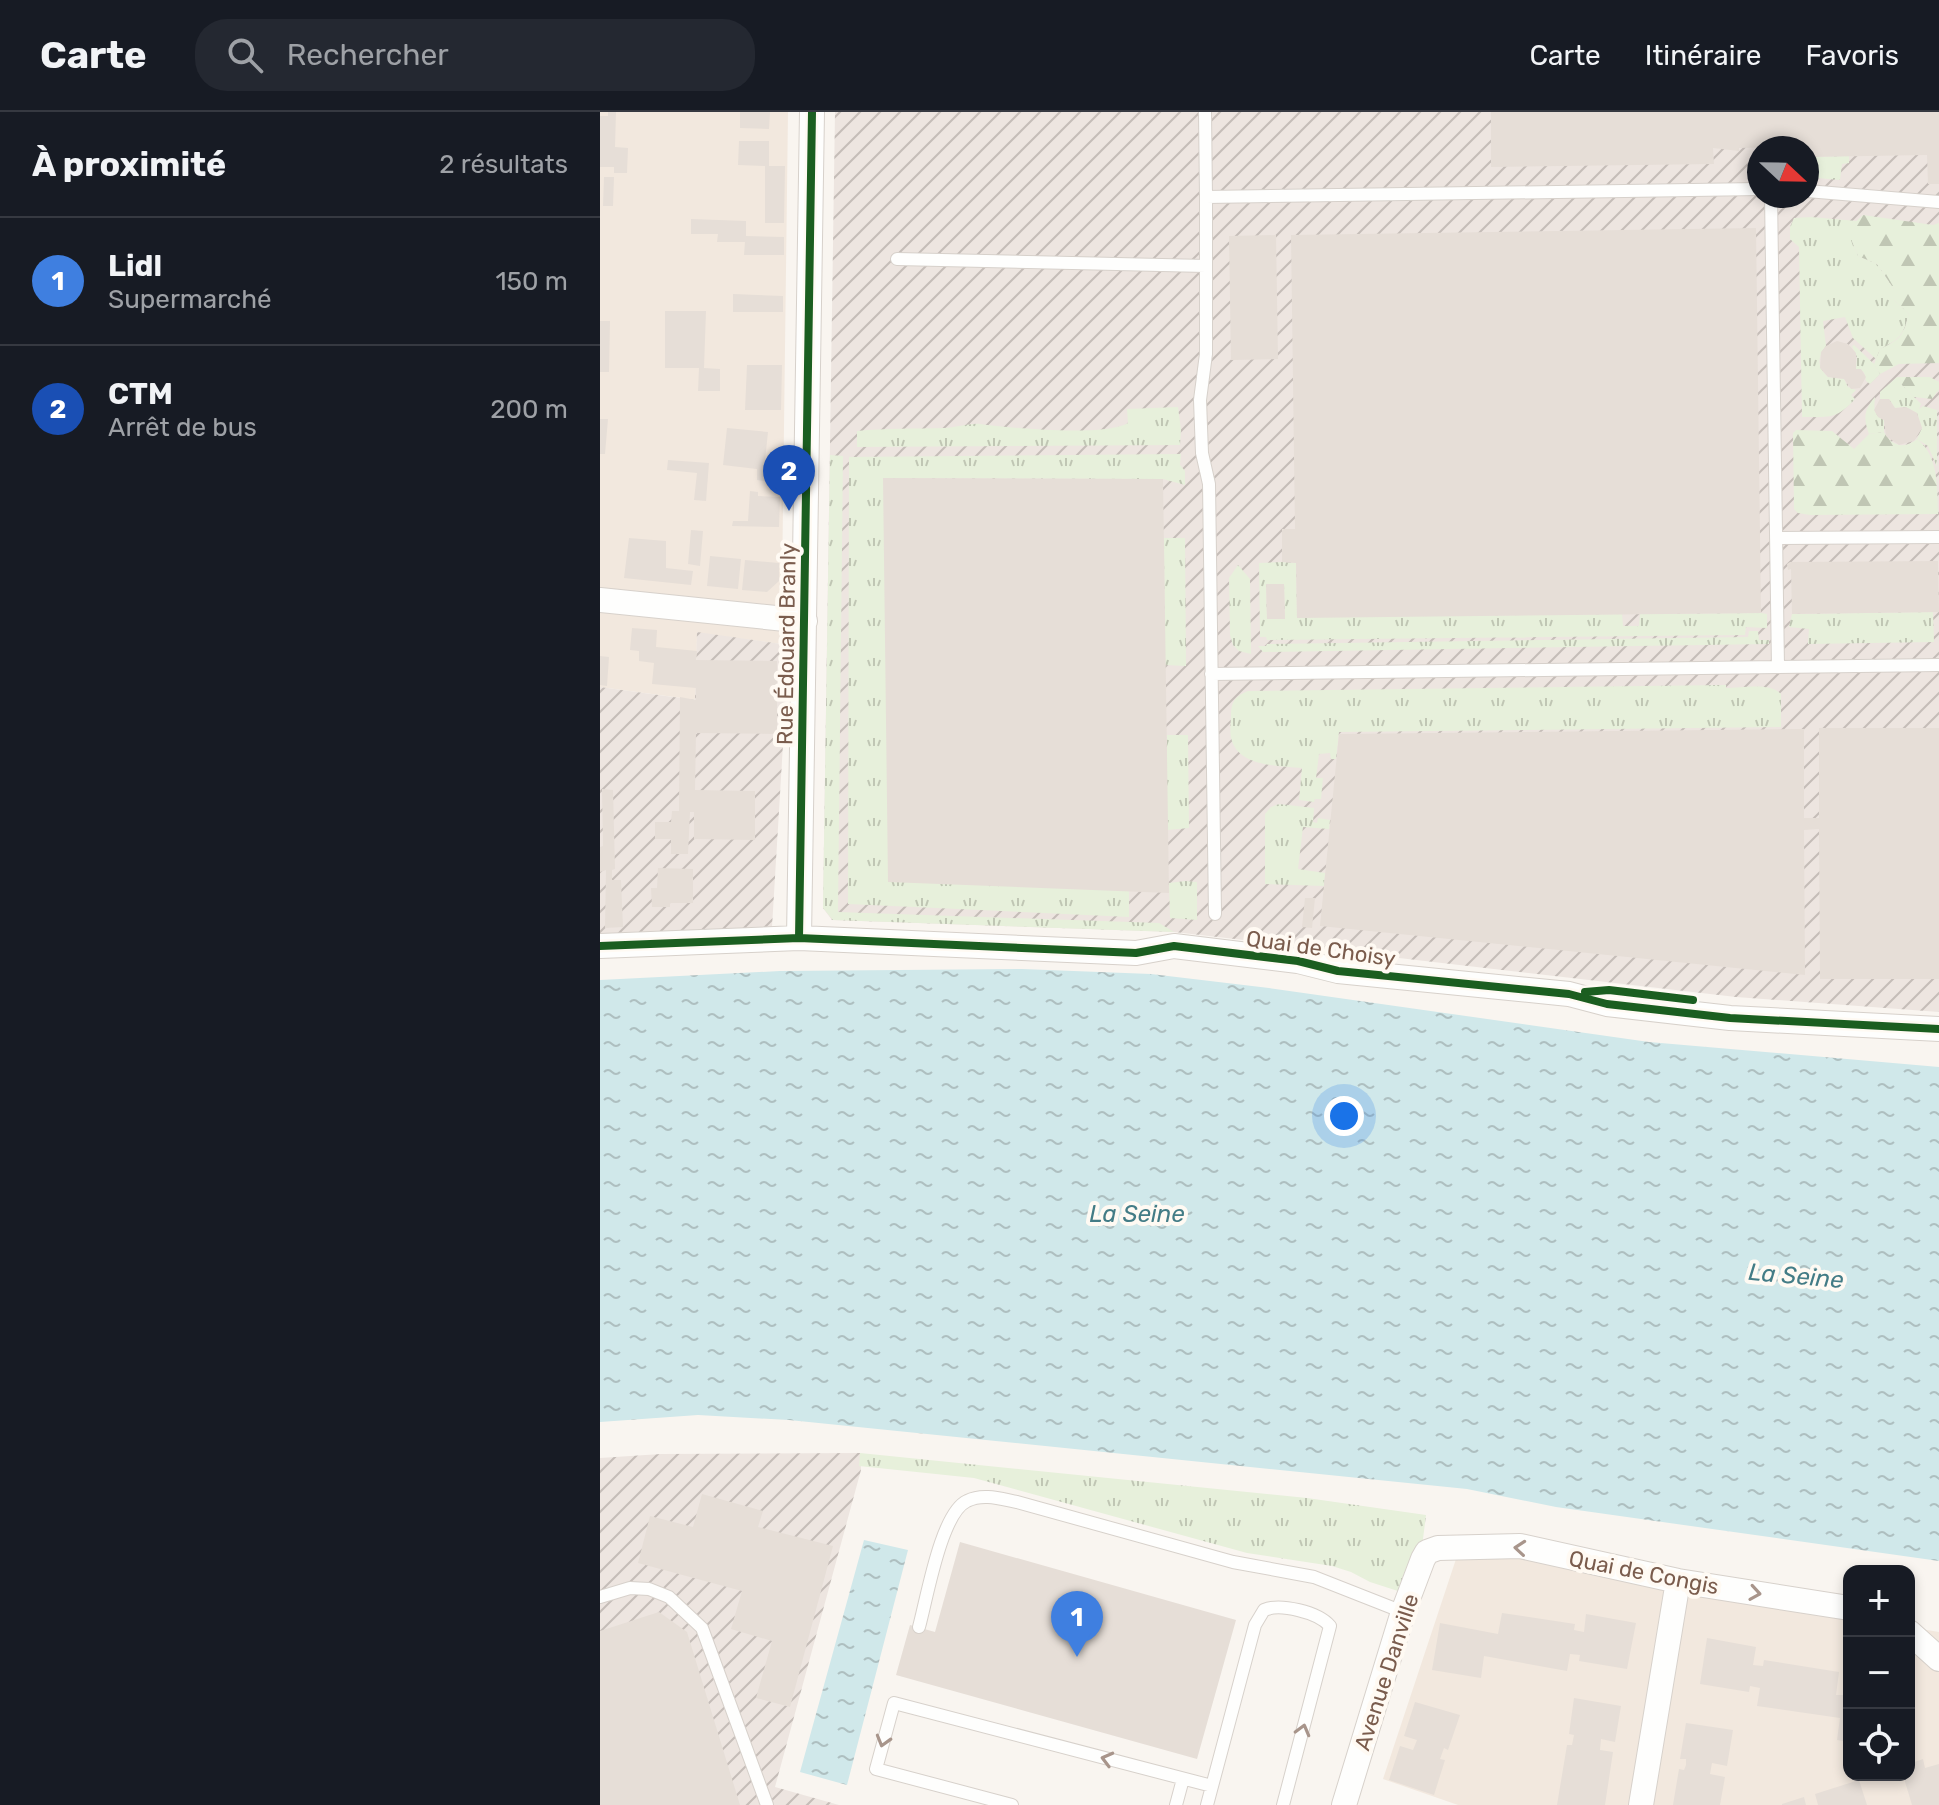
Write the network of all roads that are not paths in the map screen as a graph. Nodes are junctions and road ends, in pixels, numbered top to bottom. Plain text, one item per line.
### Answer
1 (812, 112) edge
2 (1205, 112) edge
3 (1747, 189) edge
4 (1819, 192) edge
5 (1206, 197) junction
6 (1939, 202) edge
7 (1771, 208) edge
8 (897, 259) dead end
9 (1206, 266) junction
10 (1939, 537) edge
11 (1776, 538) junction
12 (600, 600) edge
13 (805, 621) junction
14 (1939, 665) edge
15 (1778, 667) junction
16 (1211, 674) junction
17 (1215, 914) dead end
18 (799, 938) junction
19 (600, 946) edge
20 (1939, 1029) edge
21 (1438, 1548) joint
22 (1678, 1581) junction
23 (600, 1597) edge
24 (1843, 1607) edge
25 (1403, 1612) junction
26 (919, 1627) dead end
27 (1915, 1637) edge
28 (1939, 1659) edge
29 (1183, 1779) junction
30 (1212, 1786) junction
31 (767, 1805) edge
32 (1012, 1805) edge
33 (1176, 1805) edge
34 (1207, 1805) edge
35 (1283, 1805) edge
36 (1344, 1805) edge
37 (1641, 1805) edge

1 - 13 street, Rue Édouard Branly
2 - 5 lane
3 - 5 lane
4 - 6 lane
5 - 9 lane
7 - 11 lane
8 - 9 lane
9 - 16 lane
10 - 11 lane
11 - 15 lane
12 - 13 street
13 - 18 street, Rue Édouard Branly
14 - 15 lane
15 - 16 lane
16 - 17 lane
18 - 19 street, Quai de Choisy
18 - 20 street, Quai de Choisy
22 -> 21 street, Quai de Congis
21 - 25 street, Avenue Danville
22 -> 24 street, Quai de Congis
22 - 37 street
23 - 31 lane
25 - 26 lane
25 - 36 street, Avenue Danville
27 - 28 street
29 - 30 lane
29 -> 32 lane
29 - 33 lane
30 - 34 lane
35 -> 30 lane

